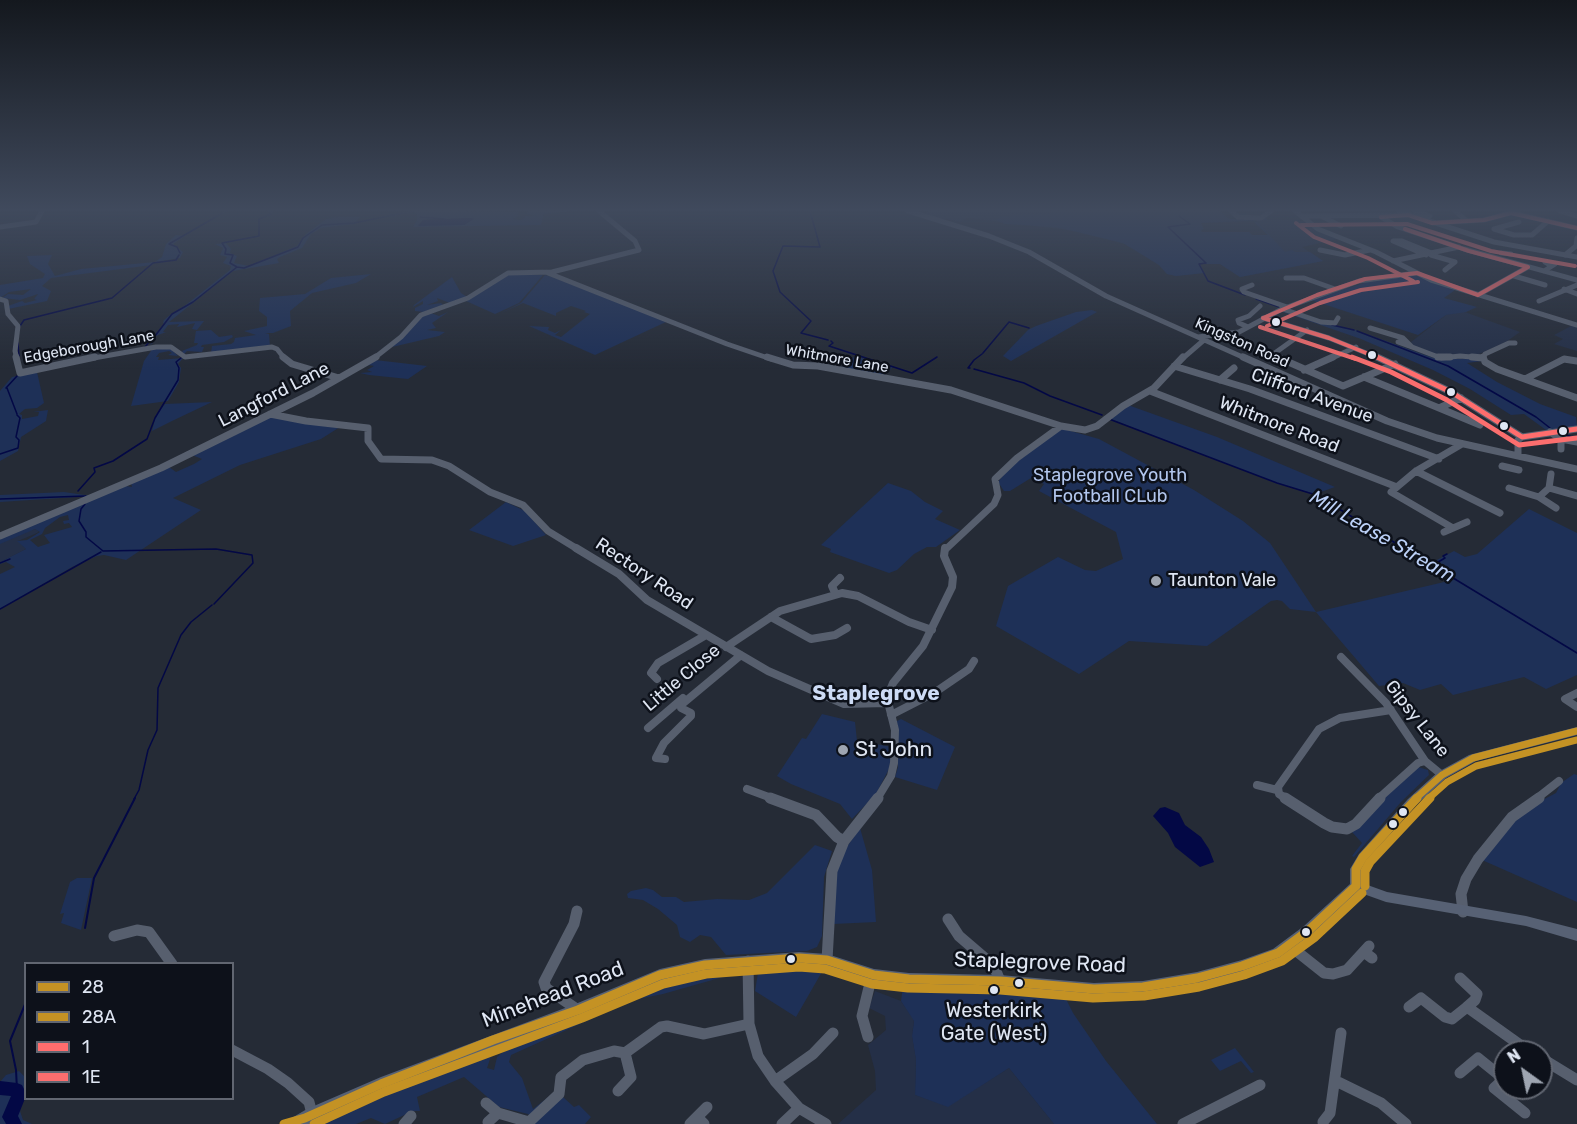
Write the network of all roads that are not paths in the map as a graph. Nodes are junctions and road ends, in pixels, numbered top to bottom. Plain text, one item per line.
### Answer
1 (589, 263) edge
2 (1049, 263) edge
3 (1399, 263) edge
4 (1454, 263) edge
5 (1515, 263) edge
6 (1553, 266) dead end
7 (1528, 267) junction
8 (1445, 270) dead end
9 (1544, 271) junction
10 (548, 273) junction
11 (1417, 273) junction
12 (1514, 276) junction
13 (1287, 278) dead end
14 (1577, 280) edge
15 (1249, 285) dead end
16 (1545, 285) dead end
17 (1577, 285) edge
18 (1335, 289) junction
19 (1564, 289) junction
20 (1577, 294) edge
21 (1478, 295) junction
22 (0, 299) edge
23 (1539, 299) dead end
24 (1257, 306) dead end
25 (1285, 308) junction
26 (1263, 318) junction
27 (1338, 318) dead end
28 (1575, 323) edge
29 (1248, 327) junction
30 (1370, 328) dead end
31 (1306, 330) junction
32 (1230, 334) junction
33 (1201, 339) junction
34 (1515, 343) dead end
35 (1219, 344) dead end
36 (1356, 347) junction
37 (1483, 358) junction
38 (1577, 361) edge
39 (1395, 364) junction
40 (1174, 366) junction
41 (1234, 368) dead end
42 (1304, 370) junction
43 (1364, 377) junction
44 (339, 378) junction
45 (1525, 379) junction
46 (1220, 380) junction
47 (1150, 391) junction
48 (1576, 397) edge
49 (1461, 398) junction
50 (1439, 408) junction
51 (270, 414) junction
52 (1480, 424) dead end
53 (1061, 426) junction
54 (1577, 429) edge
55 (1550, 432) junction
56 (1522, 436) junction
57 (1562, 439) junction
58 (1577, 442) edge
59 (1462, 444) junction
60 (1561, 449) dead end
61 (1515, 455) junction
62 (1438, 459) junction
63 (1502, 466) dead end
64 (1577, 469) edge
65 (1416, 471) junction
66 (1559, 480) dead end
67 (1397, 487) junction
68 (1549, 488) junction
69 (1513, 490) dead end
70 (1577, 496) edge
71 (1539, 497) junction
72 (1556, 508) dead end
73 (1500, 513) dead end
74 (1467, 522) dead end
75 (1453, 528) junction
76 (1444, 532) dead end
77 (0, 536) edge
78 (840, 578) dead end
79 (835, 594) junction
80 (771, 617) junction
81 (932, 630) junction
82 (845, 632) dead end
83 (706, 635) junction
84 (726, 647) junction
85 (739, 654) junction
86 (1341, 657) dead end
87 (974, 660) dead end
88 (657, 679) dead end
89 (1577, 693) edge
90 (887, 703) junction
91 (1577, 707) edge
92 (1392, 710) junction
93 (891, 715) junction
94 (648, 728) dead end
95 (1577, 731) edge
96 (665, 759) dead end
97 (1425, 761) junction
98 (1442, 775) junction
99 (1558, 781) dead end
100 (1257, 785) dead end
101 (747, 789) dead end
102 (1277, 790) junction
103 (844, 840) junction
104 (1356, 886) junction
105 (577, 910) dead end
106 (1463, 912) junction
107 (948, 919) dead end
108 (1577, 935) edge
109 (114, 936) dead end
110 (1290, 946) junction
111 (1368, 952) dead end
112 (827, 960) junction
113 (748, 961) junction
114 (171, 962) edge
115 (872, 975) junction
116 (1460, 978) dead end
117 (1000, 981) junction
118 (1409, 1007) dead end
119 (1467, 1007) junction
120 (578, 1010) junction
121 (749, 1024) junction
122 (834, 1033) dead end
123 (1341, 1033) dead end
124 (868, 1037) dead end
125 (1512, 1040) edge
126 (234, 1051) edge
127 (625, 1053) junction
128 (1553, 1066) edge
129 (1493, 1070) edge
130 (1460, 1073) dead end
131 (1577, 1080) edge
132 (775, 1081) junction
133 (1336, 1081) junction
134 (1260, 1085) dead end
135 (618, 1091) dead end
136 (1509, 1100) edge
137 (486, 1103) dead end
138 (707, 1107) dead end
139 (799, 1108) junction
140 (1525, 1113) dead end
141 (304, 1118) edge
142 (1201, 1121) edge
143 (697, 1122) edge
144 (1323, 1122) dead end
145 (529, 1123) edge
146 (284, 1124) edge
147 (782, 1124) edge
148 (826, 1124) edge
149 (1183, 1124) edge
150 (1406, 1124) edge

1 - 10 street
2 - 33 street, Kingston Road
3 - 11 street
4 - 8 street
5 - 7 street
6 - 9 street
7 - 9 street
7 - 12 street
9 - 14 street
10 - 44 street, Langford Lane
10 - 53 street, Whitmore Lane
11 - 18 street
11 - 21 street
12 - 16 street
12 - 21 street
13 - 18 street
15 - 25 street
17 - 19 street
18 - 25 street
19 - 20 street
19 - 23 street
21 - 28 street
22 - 44 street, Edgeborough Lane
24 - 29 street
25 - 26 street
25 - 27 street
26 - 29 street
26 - 31 street
29 - 32 street
30 - 37 street
31 - 36 street
31 - 42 street
32 - 33 street
32 - 35 street
33 - 40 street
33 - 59 street, Kingston Road
34 - 37 street
36 - 39 street
36 - 42 street
37 - 45 street
38 - 45 street
39 - 43 street
39 - 49 street
40 - 46 street, Clifford Avenue
40 - 47 street
41 - 46 street
42 - 43 street
43 - 50 street
44 - 51 street, Langford Lane
45 - 48 street
46 - 62 street, Clifford Avenue
47 - 53 street, Whitmore Lane
47 - 67 street, Whitmore Road
49 - 50 street
49 - 56 street
50 - 52 street
51 - 77 street, Langford Lane
51 - 83 street, Rectory Road
53 - 81 street
54 - 55 street
55 - 56 street
55 - 57 street
56 - 61 street
57 - 58 street
57 - 60 street
59 - 61 street, Kingston Road
59 - 62 street
61 - 63 street
61 - 64 street, Kingston Road
62 - 65 street
65 - 67 street
65 - 73 street
66 - 68 street
67 - 75 street
68 - 70 street
68 - 71 street
69 - 71 street
71 - 72 street
74 - 75 street
75 - 76 street
78 - 79 street
79 - 80 street
79 - 81 street
80 - 82 street
80 - 84 street
81 - 90 street
83 - 84 street, Rectory Road
83 - 88 street
84 - 85 street, Rectory Road
85 - 90 street, Rectory Road
85 - 94 street, Little Close
85 - 96 street
86 - 92 street, Gipsy Lane
87 - 93 street
89 - 91 street
90 - 93 street
92 - 97 street, Gipsy Lane
92 - 102 street
93 - 103 street
95 - 98 main road
97 - 98 street, Gipsy Lane
97 - 102 street
98 - 104 main road
99 - 106 street
100 - 102 street
101 - 103 street
103 - 112 street
104 - 106 main road
104 - 110 main road, Staplegrove Road
105 - 120 street
106 - 108 main road
107 - 117 street
109 - 114 street
110 - 111 street
110 - 117 main road, Staplegrove Road
112 - 113 main road, Minehead Road
112 - 115 main road, Staplegrove Road
113 - 120 main road, Minehead Road
113 - 121 street
115 - 117 main road, Staplegrove Road
115 - 124 street
116 - 119 street
118 - 119 street
119 - 125 street
120 - 141 main road, Minehead Road
121 - 127 street
121 - 132 street
122 - 132 street
123 - 133 street
126 - 141 street
127 - 135 street
127 - 145 street
128 - 131 street
129 - 130 street
132 - 139 street
133 - 144 street
133 - 150 street
134 - 142 street
136 - 140 street
137 - 145 street
138 - 143 street
139 - 147 street
139 - 148 street
141 - 146 main road, Minehead Road
142 - 149 street

